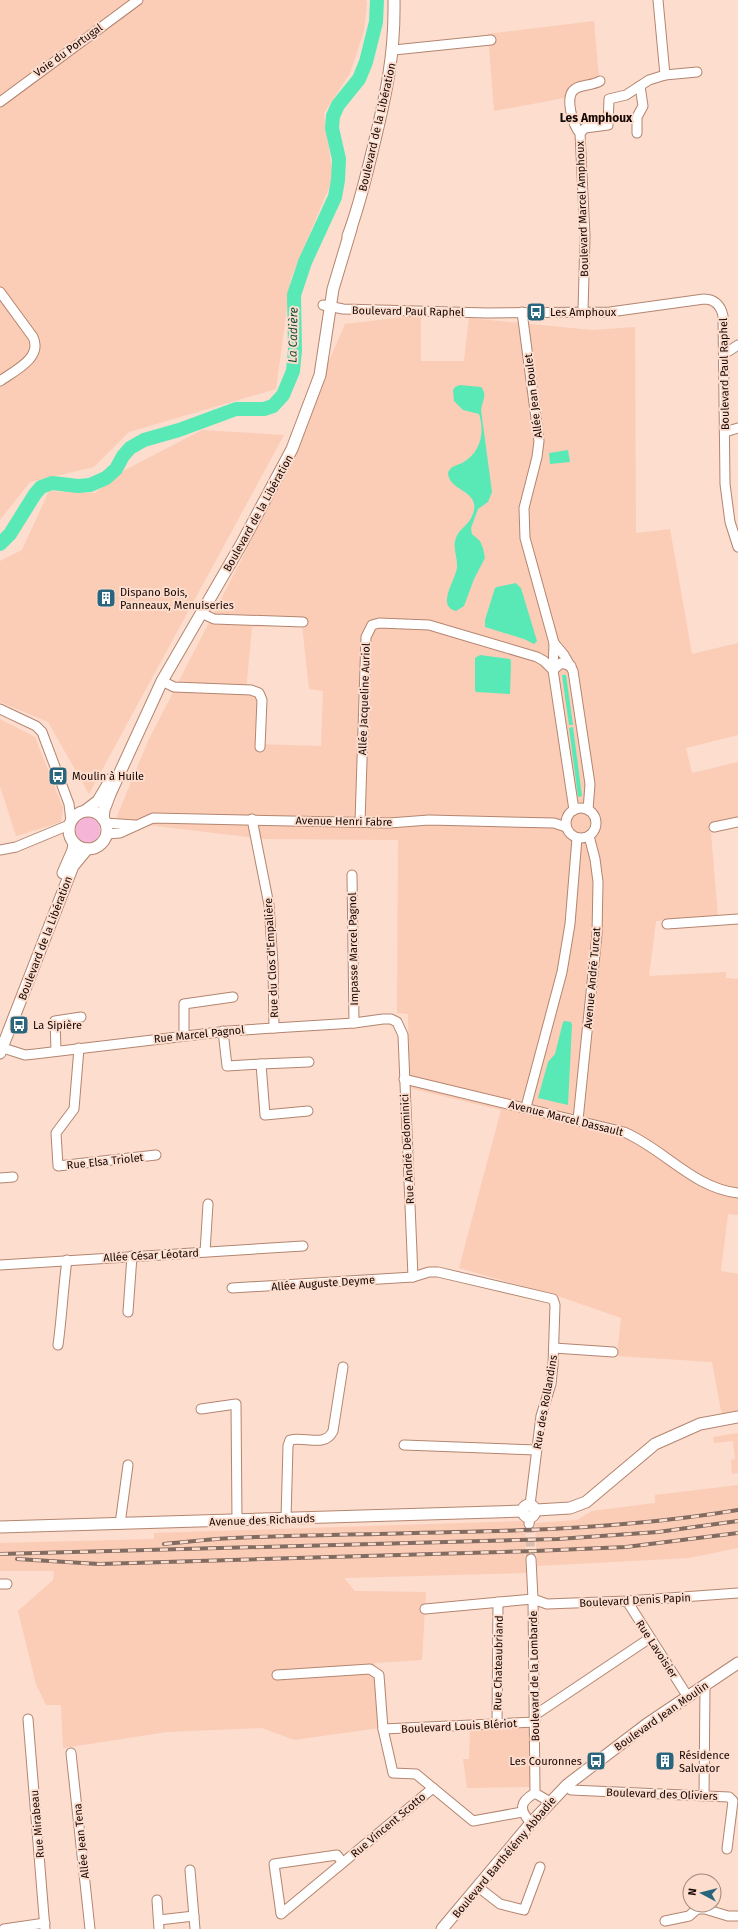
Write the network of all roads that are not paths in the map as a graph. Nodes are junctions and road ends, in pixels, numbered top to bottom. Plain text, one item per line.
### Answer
1 (138, 0) edge
2 (394, 0) edge
3 (658, 0) edge
4 (491, 40) dead end
5 (394, 50) junction
6 (697, 72) dead end
7 (665, 75) junction
8 (600, 81) dead end
9 (640, 86) junction
10 (0, 102) edge
11 (580, 133) junction
12 (638, 133) dead end
13 (0, 292) edge
14 (326, 306) junction
15 (522, 312) junction
16 (583, 312) junction
17 (723, 341) junction
18 (738, 344) edge
19 (724, 352) junction
20 (0, 381) edge
21 (738, 428) edge
22 (725, 432) junction
23 (738, 547) edge
24 (201, 613) junction
25 (303, 622) dead end
26 (554, 643) junction
27 (572, 666) junction
28 (552, 670) junction
29 (162, 681) junction
30 (0, 709) edge
31 (132, 746) junction
32 (260, 747) dead end
33 (69, 804) junction
34 (574, 810) junction
35 (588, 810) junction
36 (83, 812) junction
37 (567, 817) junction
38 (252, 819) junction
39 (360, 822) junction
40 (738, 822) edge
41 (554, 823) junction
42 (105, 825) junction
43 (566, 827) junction
44 (714, 827) dead end
45 (71, 831) junction
46 (589, 836) junction
47 (577, 838) junction
48 (88, 849) junction
49 (0, 850) edge
50 (352, 875) dead end
51 (738, 919) edge
52 (667, 924) dead end
53 (233, 997) dead end
54 (81, 1017) dead end
55 (397, 1022) joint
56 (354, 1023) junction
57 (274, 1028) junction
58 (223, 1031) junction
59 (0, 1036) edge
60 (184, 1036) junction
61 (79, 1048) junction
62 (1, 1050) edge
63 (56, 1050) junction
64 (309, 1062) dead end
65 (261, 1064) junction
66 (404, 1079) junction
67 (526, 1107) junction
68 (308, 1111) dead end
69 (578, 1120) junction
70 (156, 1155) dead end
71 (14, 1177) dead end
72 (0, 1178) edge
73 (738, 1193) edge
74 (208, 1204) dead end
75 (303, 1246) dead end
76 (205, 1252) junction
77 (132, 1256) junction
78 (68, 1260) junction
79 (0, 1265) edge
80 (413, 1277) junction
81 (232, 1288) dead end
82 (128, 1312) dead end
83 (58, 1345) dead end
84 (554, 1348) junction
85 (613, 1352) dead end
86 (343, 1367) dead end
87 (201, 1408) dead end
88 (738, 1417) edge
89 (404, 1445) dead end
90 (536, 1450) junction
91 (128, 1465) dead end
92 (530, 1514) junction
93 (286, 1519) junction
94 (237, 1520) junction
95 (120, 1524) junction
96 (0, 1527) edge
97 (531, 1559) tunnel mouth
98 (738, 1593) edge
99 (533, 1599) junction
100 (627, 1601) junction
101 (498, 1602) junction
102 (425, 1609) dead end
103 (650, 1638) junction
104 (738, 1663) edge
105 (277, 1675) dead end
106 (705, 1685) junction
107 (688, 1697) junction
108 (535, 1718) junction
109 (28, 1719) dead end
110 (497, 1724) junction
111 (383, 1729) junction
112 (71, 1753) dead end
113 (567, 1785) junction
114 (433, 1788) junction
115 (536, 1793) junction
116 (704, 1796) junction
117 (550, 1802) junction
118 (522, 1812) junction
119 (531, 1823) junction
120 (727, 1849) dead end
121 (342, 1862) junction
122 (540, 1867) dead end
123 (190, 1870) dead end
124 (478, 1887) junction
125 (157, 1900) dead end
126 (692, 1913) edge
127 (719, 1913) edge
128 (194, 1916) junction
129 (738, 1916) edge
130 (665, 1921) dead end
131 (159, 1925) edge
132 (45, 1926) edge
133 (4, 1929) edge
134 (90, 1929) edge
135 (195, 1929) edge
136 (442, 1929) edge

1 - 10 street, Voie du Portugal
2 - 5 street, Boulevard de la Libération
3 - 7 street
4 - 5 street
5 - 14 street, Boulevard de la Libération
6 - 7 street, Boulevard Marcel Amphoux
7 - 9 street, Boulevard Marcel Amphoux
8 - 11 street
9 - 11 street, Boulevard Marcel Amphoux
9 - 12 street
11 - 16 street, Boulevard Marcel Amphoux
13 - 20 street
14 - 15 street, Boulevard Paul Raphel
14 - 24 street, Boulevard de la Libération
15 - 16 street, Boulevard Paul Raphel
15 - 26 street, Allée Jean Boulet
16 - 17 street, Boulevard Paul Raphel
17 - 18 street
17 - 19 street, Boulevard Paul Raphel
18 - 19 street
19 - 22 street, Boulevard Paul Raphel
21 - 22 street
22 - 23 street, Boulevard Paul Raphel
24 - 25 street
24 - 29 street, Boulevard de la Libération
26 - 27 street
26 - 28 street
27 - 28 street
27 - 35 street
28 - 34 street
28 - 39 street, Allée Jacqueline Auriol
29 - 31 street, Boulevard de la Libération
29 - 32 street
30 - 33 street
31 - 36 street, Boulevard de la Libération
31 - 42 street, Boulevard de la Libération
33 - 36 street
33 - 45 street
34 - 35 street
34 - 37 street
35 - 46 street
36 - 42 street
36 - 45 street, Boulevard de la Libération
37 - 41 street, Avenue Henri Fabre
37 - 43 street
38 - 39 street, Avenue Henri Fabre
38 - 42 street, Avenue Henri Fabre
38 - 57 street, Rue du Clos d'Empalière
39 - 41 street, Avenue Henri Fabre
40 - 44 street
41 - 43 street, Avenue Henri Fabre
42 - 48 street, Boulevard de la Libération
43 - 47 street
45 - 48 street
45 - 49 street
45 - 59 street, Boulevard de la Libération
46 - 47 street
46 - 69 street, Avenue André Turcat
47 - 67 street
48 - 62 street, Boulevard de la Libération
50 - 56 street, Impasse Marcel Pagnol
51 - 52 street
53 - 60 street
54 - 63 street
55 - 56 street, Rue Marcel Pagnol
55 - 66 street, Rue André Dedominici
56 - 57 street, Rue Marcel Pagnol
57 - 58 street, Rue Marcel Pagnol
58 - 60 street, Rue Marcel Pagnol
58 - 65 street
60 - 61 street, Rue Marcel Pagnol
61 - 63 street, Rue Marcel Pagnol
61 - 70 street, Rue Elsa Triolet
62 - 63 street, Rue Marcel Pagnol
64 - 65 street
65 - 68 street
66 - 67 street, Avenue Marcel Dassault
66 - 80 street, Rue André Dedominici
67 - 69 street, Avenue Marcel Dassault
69 - 73 street, Avenue Marcel Dassault
71 - 72 street
74 - 76 street
75 - 76 street, Allée César Léotard
76 - 77 street, Allée César Léotard
77 - 78 street, Allée César Léotard
77 - 82 street
78 - 79 street, Allée César Léotard
78 - 83 street
80 - 81 street, Allée Auguste Deyme
80 - 84 street, Rue des Rollandins
84 - 85 street
84 - 90 street, Rue des Rollandins
86 - 93 street
87 - 94 street
88 - 92 street, Avenue des Richauds
89 - 90 street
90 - 92 street, Rue des Rollandins
91 - 95 street
92 - 93 street, Avenue des Richauds
93 - 94 street, Avenue des Richauds
94 - 95 street, Avenue des Richauds
95 - 96 street, Avenue des Richauds
97 - 99 street, Boulevard de la Lombarde
98 - 100 street, Boulevard Denis Papin
99 - 100 street, Boulevard Denis Papin
99 - 101 street, Boulevard Denis Papin
99 - 108 street, Boulevard de la Lombarde
100 - 103 street, Rue Lavoisier
101 - 102 street, Boulevard Denis Papin
101 - 110 street, Rue Chateaubriand
103 - 107 street, Rue Lavoisier
103 - 108 street
104 - 106 street, Boulevard Jean Moulin
105 - 111 street
106 - 107 street, Boulevard Jean Moulin
106 - 116 street
107 - 113 street, Boulevard Jean Moulin
108 - 110 street, Boulevard Louis Blériot
108 - 115 street, Boulevard de la Lombarde
109 - 132 street, Rue Mirabeau
110 - 111 street, Boulevard Louis Blériot
111 - 114 street
112 - 134 street, Allée Jean Tena
113 - 116 street, Boulevard des Oliviers
113 - 117 street, Boulevard Barthélémy Abbadie
114 - 118 street
114 - 121 street, Rue Vincent Scotto
115 - 117 street
115 - 118 street
116 - 120 street, Boulevard des Oliviers
117 - 119 street, Boulevard Barthélémy Abbadie
118 - 119 street
119 - 124 street, Boulevard Barthélémy Abbadie
121 - 121 street, Rue Vincent Scotto
122 - 124 street
123 - 128 street
124 - 136 street, Boulevard Barthélémy Abbadie
125 - 131 street
126 - 130 street
127 - 129 street
128 - 131 street
128 - 135 street
132 - 133 street

